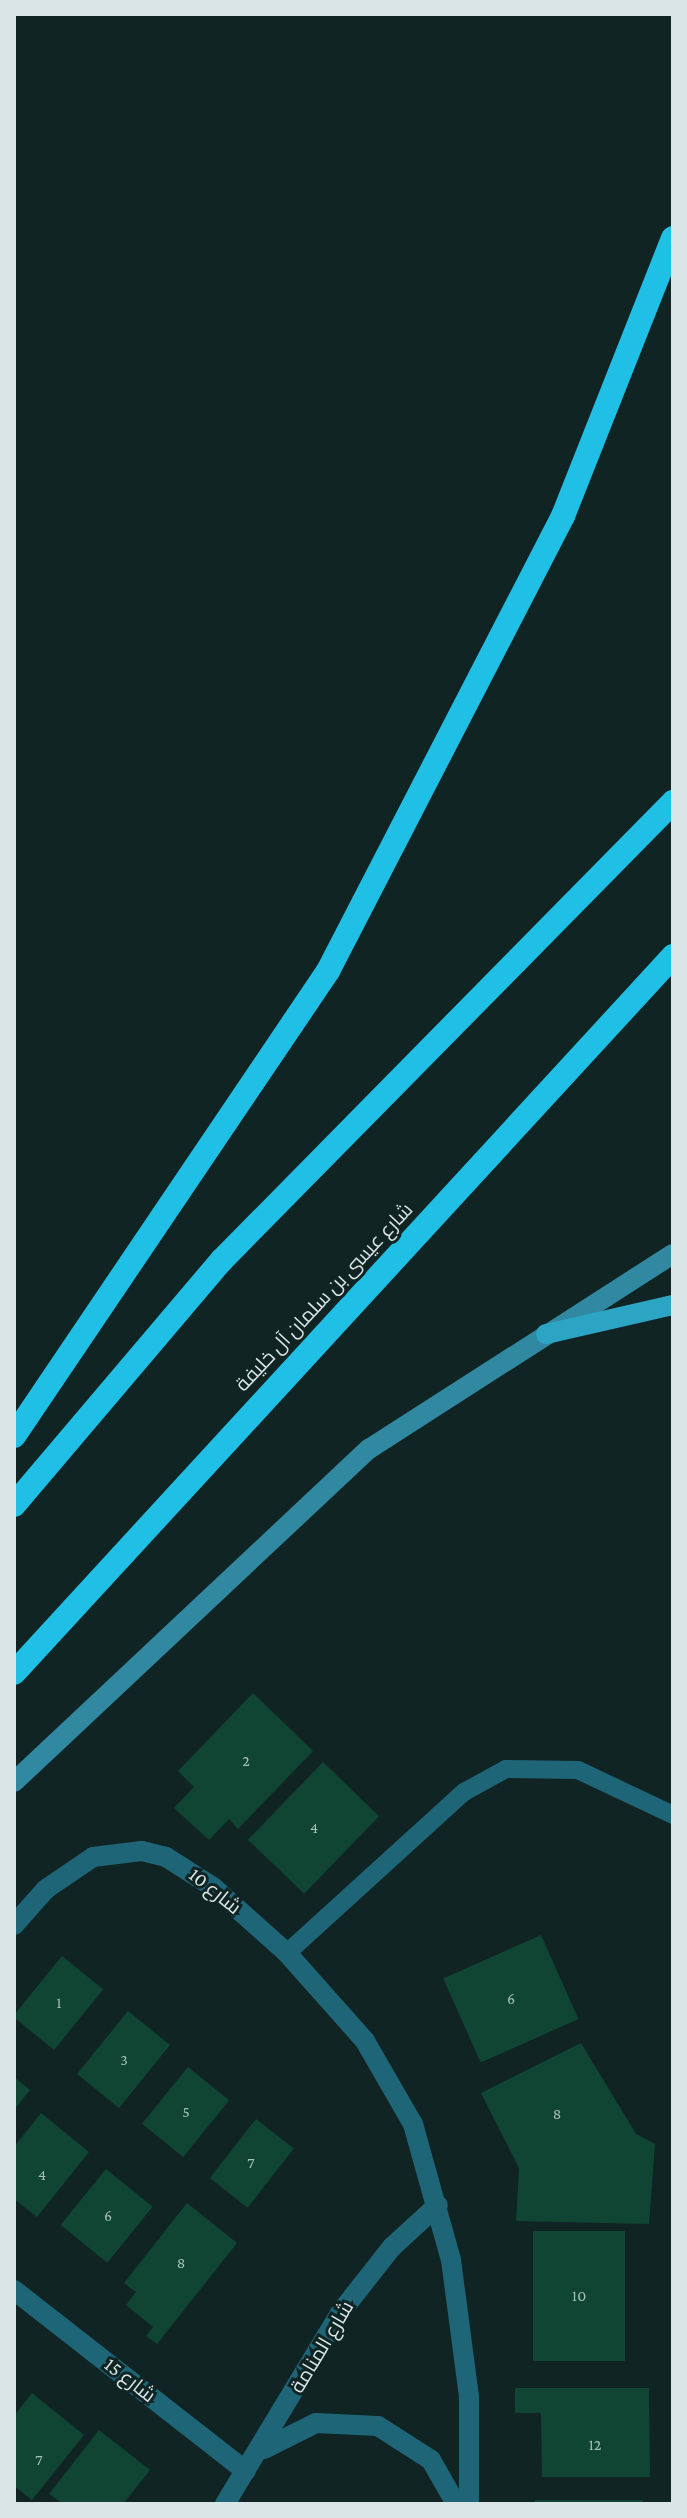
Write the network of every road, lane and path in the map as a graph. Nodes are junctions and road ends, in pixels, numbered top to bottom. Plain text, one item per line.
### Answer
1 (673, 238) edge
2 (673, 802) edge
3 (673, 956) edge
4 (673, 1254) edge
5 (673, 1305) edge
6 (546, 1334) junction
7 (14, 1436) edge
8 (14, 1505) edge
9 (14, 1673) edge
10 (14, 1782) edge
11 (673, 1815) edge
12 (14, 1925) edge
13 (287, 1953) junction
14 (438, 2205) junction
15 (14, 2290) edge
16 (261, 2451) junction
17 (246, 2471) junction
18 (225, 2504) edge
19 (456, 2504) edge
20 (469, 2504) edge

1 - 7 highway
2 - 8 highway
3 - 9 highway, شارع عيسى بن سلمان آل خليفة
4 - 6 main road
5 - 6 main road
6 - 10 main road
11 - 13 lane
12 - 13 street, شارع 10
13 - 14 street, شارع 10
14 - 16 street, شارع المنامة
14 - 20 street, شارع 10
15 - 17 street, شارع 15
16 - 17 street, شارع المنامة
16 - 19 street
17 - 18 street, شارع المنامة

